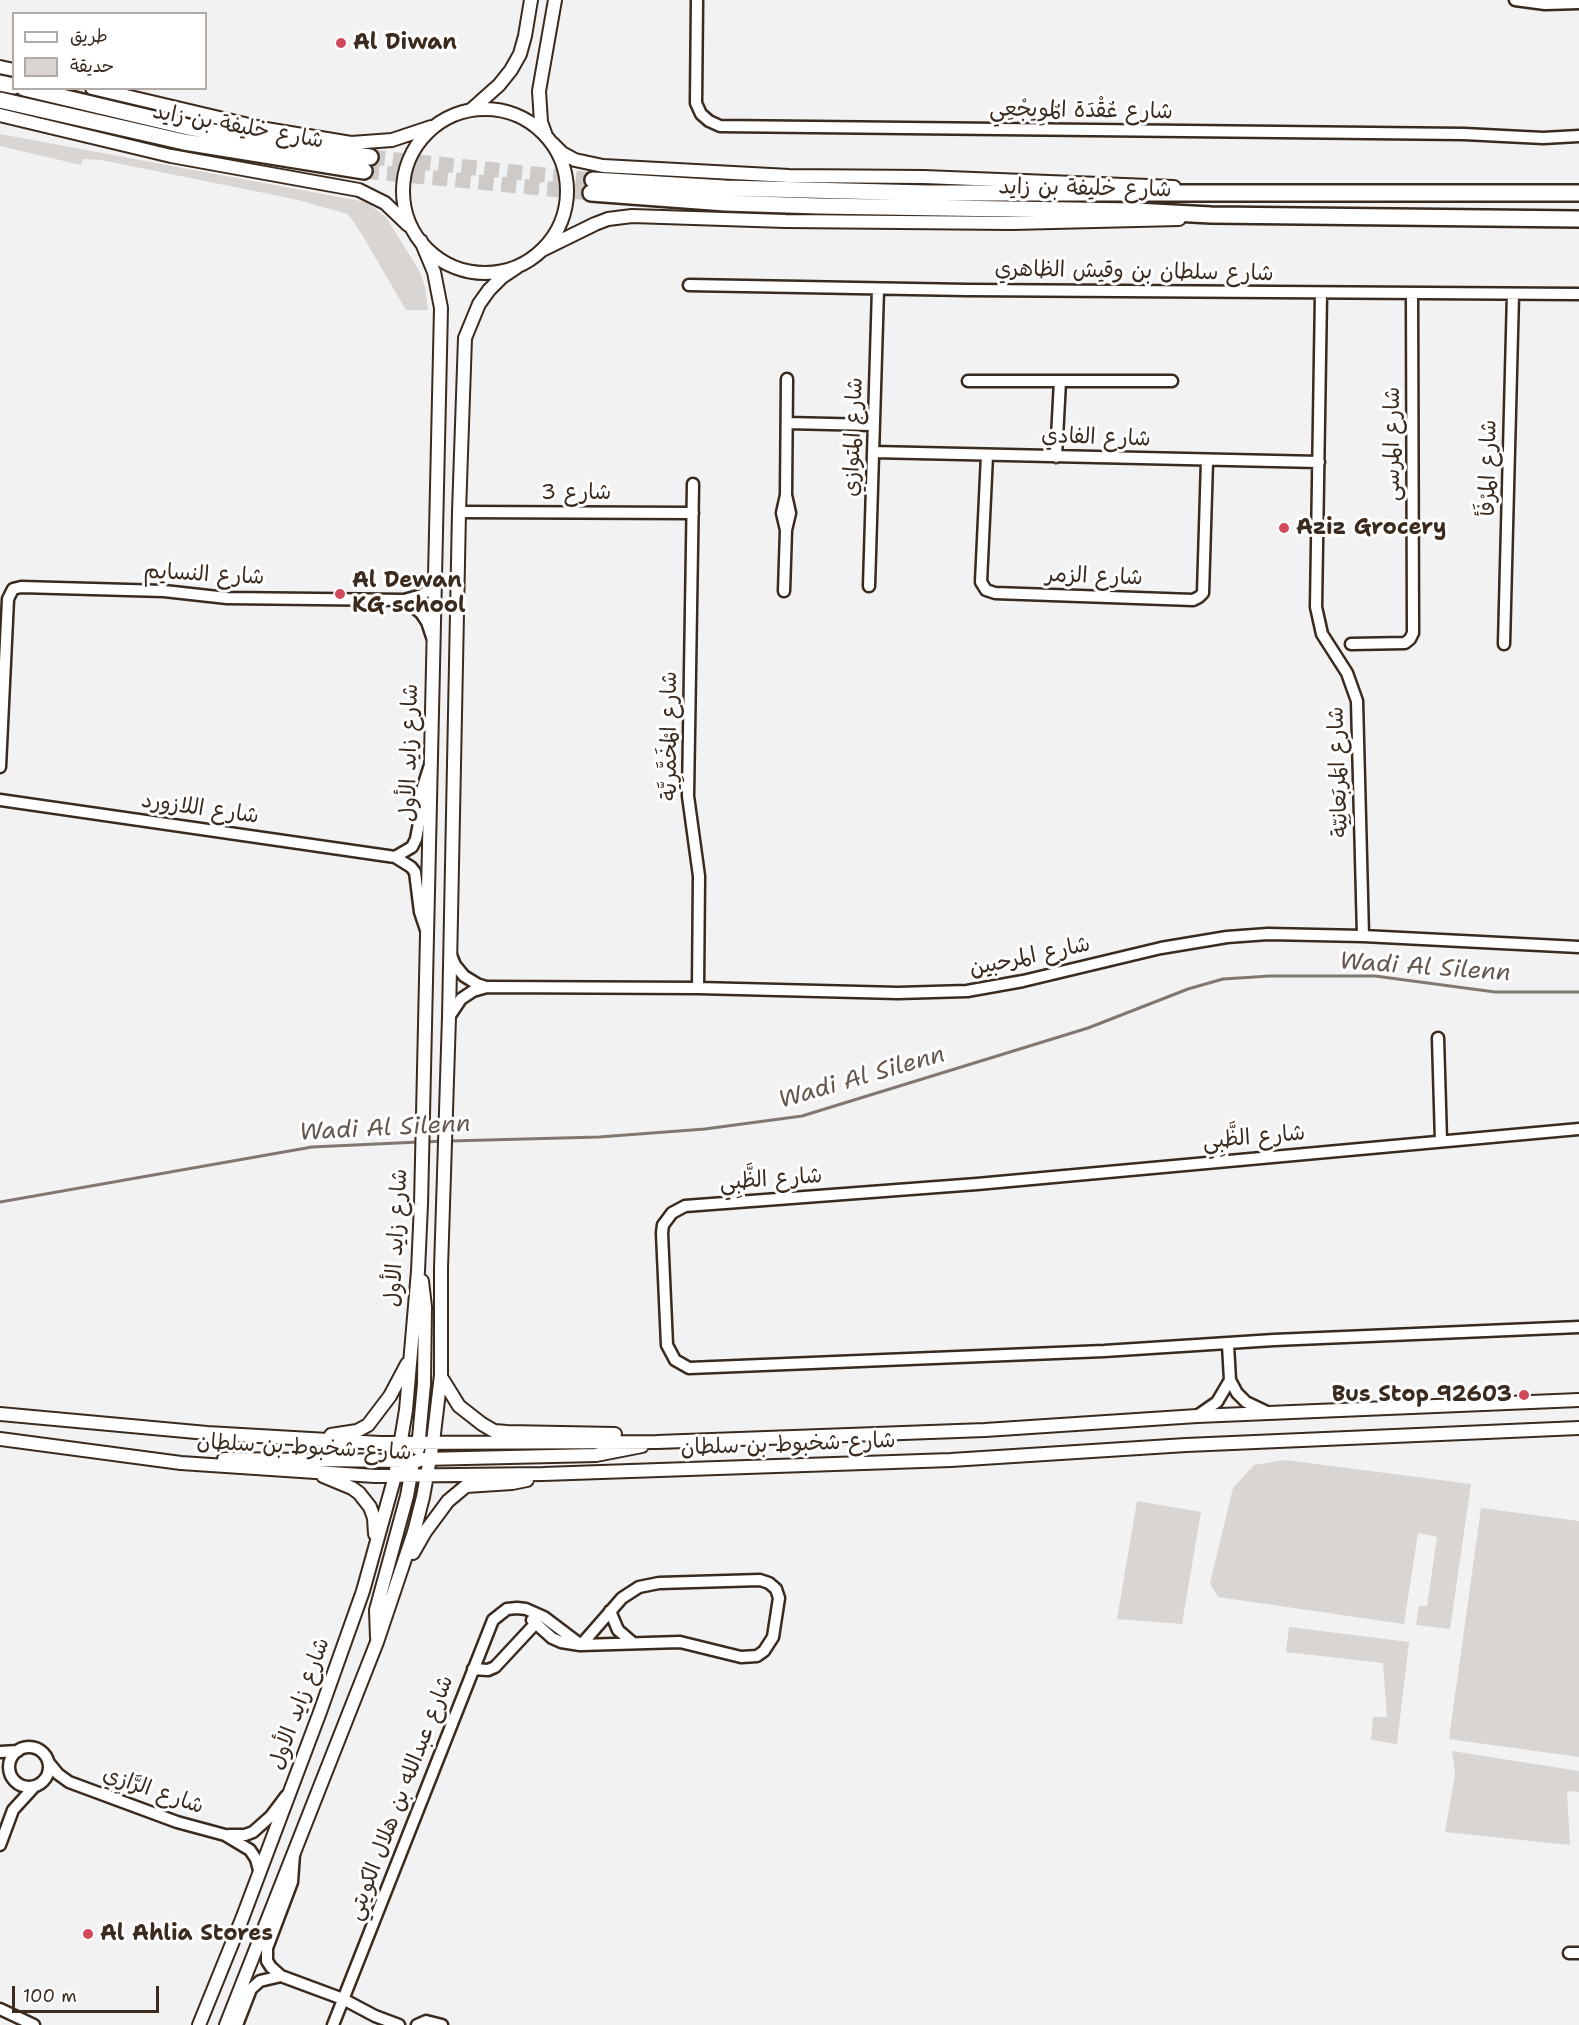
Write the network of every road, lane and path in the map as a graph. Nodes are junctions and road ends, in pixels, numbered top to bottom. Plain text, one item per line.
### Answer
1 (531, 0) edge
2 (555, 0) edge
3 (697, 0) edge
4 (1515, 0) edge
5 (1579, 3) edge
6 (32, 90) edge
7 (100, 90) edge
8 (0, 100) edge
9 (470, 111) junction
10 (0, 115) edge
11 (438, 125) junction
12 (1579, 136) edge
13 (549, 140) junction
14 (1211, 192) junction
15 (1579, 193) edge
16 (1211, 215) junction
17 (1579, 219) edge
18 (418, 238) junction
19 (542, 250) junction
20 (517, 267) junction
21 (689, 285) dead end
22 (879, 289) junction
23 (1321, 294) junction
24 (1412, 294) junction
25 (1513, 294) junction
26 (1579, 294) edge
27 (787, 379) dead end
28 (968, 381) dead end
29 (1060, 381) junction
30 (1172, 381) dead end
31 (787, 423) junction
32 (873, 425) junction
33 (873, 452) junction
34 (987, 455) junction
35 (1056, 457) junction
36 (1207, 461) junction
37 (1319, 462) junction
38 (693, 484) dead end
39 (459, 512) junction
40 (693, 513) junction
41 (434, 581) junction
42 (869, 586) dead end
43 (784, 591) dead end
44 (404, 600) junction
45 (433, 642) junction
46 (1351, 644) dead end
47 (1504, 644) dead end
48 (431, 763) junction
49 (0, 767) edge
50 (0, 800) edge
51 (395, 857) junction
52 (427, 930) junction
53 (1363, 936) junction
54 (1579, 947) edge
55 (450, 951) junction
56 (487, 987) junction
57 (698, 988) junction
58 (449, 1017) junction
59 (1438, 1038) dead end
60 (1579, 1129) edge
61 (1441, 1141) junction
62 (418, 1271) junction
63 (1579, 1327) edge
64 (1228, 1345) junction
65 (412, 1352) junction
66 (441, 1375) junction
67 (1230, 1380) junction
68 (1579, 1400) edge
69 (1269, 1413) junction
70 (0, 1414) edge
71 (1197, 1416) junction
72 (1579, 1428) edge
73 (0, 1439) edge
74 (305, 1440) junction
75 (401, 1442) junction
76 (418, 1442) junction
77 (433, 1442) junction
78 (657, 1442) junction
79 (414, 1462) junction
80 (181, 1463) junction
81 (308, 1471) junction
82 (543, 1474) junction
83 (427, 1475) junction
84 (395, 1476) junction
85 (376, 1546) junction
86 (400, 1578) junction
87 (526, 1609) junction
88 (610, 1611) junction
89 (535, 1624) junction
90 (377, 1642) junction
91 (633, 1643) junction
92 (581, 1645) junction
93 (473, 1669) junction
94 (18, 1750) junction
95 (0, 1752) edge
96 (0, 1763) edge
97 (49, 1763) junction
98 (11, 1776) junction
99 (69, 1782) junction
100 (37, 1785) junction
101 (290, 1791) junction
102 (13, 1810) junction
103 (225, 1835) junction
104 (0, 1845) edge
105 (293, 1851) junction
106 (259, 1870) junction
107 (280, 1976) junction
108 (343, 1999) junction
109 (0, 2009) edge
110 (376, 2021) edge
111 (34, 2025) edge
112 (199, 2025) edge
113 (226, 2025) edge
114 (237, 2025) edge
115 (333, 2025) edge
116 (399, 2025) edge
117 (417, 2025) edge
118 (442, 2025) edge

1 - 9 main road
2 - 13 main road
3 - 12 street, شارع عُقْدَة المُوِيجْعِي
4 - 5 street
6 - 8 highway, شارع خليفة بن زايد
7 - 11 main road
9 - 11 main road
9 - 13 main road
10 - 18 main road
11 - 18 main road
13 - 14 main road
13 - 19 main road
14 - 15 highway, شارع خليفة بن زايد
14 - 16 highway, شارع خليفة بن زايد
16 - 17 highway, شارع خليفة بن زايد
16 - 19 main road
18 - 20 main road
18 - 41 main road, شارع زايد الأول
19 - 20 main road
20 - 39 main road, شارع زايد الأول
21 - 22 street, شارع سلطان بن وقيش الظاهري
22 - 23 street, شارع سلطان بن وقيش الظاهري
22 - 32 street, شارع المتوازي
23 - 24 street, شارع سلطان بن وقيش الظاهري
23 - 37 street, شارع المَربَعانِيّة
24 - 25 street, شارع سلطان بن وقيش الظاهري
24 - 46 street, شارع المرسى
25 - 26 street, شارع سلطان بن وقيش الظاهري
25 - 47 street, شارع المرْفَأ
27 - 31 street
28 - 29 street
29 - 30 street
29 - 35 street
31 - 32 street
31 - 43 street
32 - 33 street, شارع المتوازي
33 - 34 street, شارع الفادي
33 - 42 street, شارع المتوازي
34 - 35 street, شارع الفادي
34 - 36 street, شارع الزمر
35 - 36 street, شارع الفادي
36 - 37 street, شارع الفادي
37 - 53 street, شارع المَربَعانِيّة
38 - 40 street, شارع المْخَمَّرِيَّة
39 - 40 street, شارع 3
39 - 55 main road, شارع زايد الأول
40 - 57 street, شارع المْخَمَّرِيَّة
41 - 44 street, شارع النسايم
41 - 45 main road, شارع زايد الأول
44 - 45 street
44 - 49 street, شارع النسايم
45 - 48 main road, شارع زايد الأول
48 - 51 street
48 - 52 main road, شارع زايد الأول
50 - 51 street, شارع اللازورد
51 - 52 street
52 - 62 main road, شارع زايد الأول
53 - 54 street, شارع المرحبين
53 - 57 street, شارع المرحبين
55 - 56 street, شارع المرحبين
55 - 58 main road, شارع زايد الأول
56 - 57 street, شارع المرحبين
56 - 58 street, شارع المرحبين
58 - 66 main road, شارع زايد الأول
59 - 61 street
60 - 61 street, شارع الظَّبِي
61 - 64 street, شارع الظَّبِي
62 - 65 main road, شارع زايد الأول
62 - 76 main road
63 - 64 street, شارع الظَّبِي
64 - 67 street
65 - 74 main road
65 - 75 main road, شارع زايد الأول
66 - 77 main road, شارع زايد الأول
66 - 78 main road
67 - 69 street
67 - 71 street
68 - 69 main road, شارع شخبوط بن سلطان
69 - 71 main road, شارع شخبوط بن سلطان
70 - 74 main road, شارع شخبوط بن سلطان
71 - 78 main road, شارع شخبوط بن سلطان
72 - 82 main road, شارع شخبوط بن سلطان
73 - 80 main road, شارع شخبوط بن سلطان
74 - 75 main road, شارع شخبوط بن سلطان
75 - 76 main road, شارع شخبوط بن سلطان
75 - 79 main road
76 - 77 main road, شارع شخبوط بن سلطان
76 - 79 main road
77 - 78 main road, شارع شخبوط بن سلطان
77 - 79 main road, شارع زايد الأول
78 - 79 main road
79 - 80 main road
79 - 83 main road, شارع شخبوط بن سلطان
79 - 84 main road, شارع زايد الأول
79 - 90 main road
80 - 81 main road, شارع شخبوط بن سلطان
81 - 84 main road, شارع شخبوط بن سلطان
81 - 85 main road
82 - 83 main road, شارع شخبوط بن سلطان
82 - 86 main road
83 - 86 main road, شارع زايد الأول
84 - 85 main road, شارع زايد الأول
85 - 101 main road, شارع زايد الأول
86 - 90 main road, شارع زايد الأول
87 - 89 street
87 - 92 street
87 - 93 street, شارع عبدالله بن هلال الكويتي
88 - 91 street
88 - 91 street
88 - 92 street
89 - 92 street
89 - 93 street
90 - 105 main road, شارع زايد الأول
91 - 92 street
93 - 108 street, شارع عبدالله بن هلال الكويتي
94 - 95 street
94 - 97 street
94 - 98 street
96 - 98 street
97 - 99 street, شارع الرَّازِي
97 - 100 street
98 - 100 street
98 - 102 street
99 - 100 street, شارع الرَّازِي
99 - 103 street, شارع الرَّازِي
100 - 102 street
101 - 103 street, شارع الرَّازِي
101 - 106 main road, شارع زايد الأول
102 - 104 street
103 - 106 street, شارع الرَّازِي
105 - 107 street
105 - 113 main road, شارع زايد الأول
106 - 112 main road, شارع زايد الأول
107 - 108 street
107 - 114 street
108 - 110 street
108 - 115 street, شارع عبدالله بن هلال الكويتي
109 - 111 street
110 - 116 street
117 - 118 street

